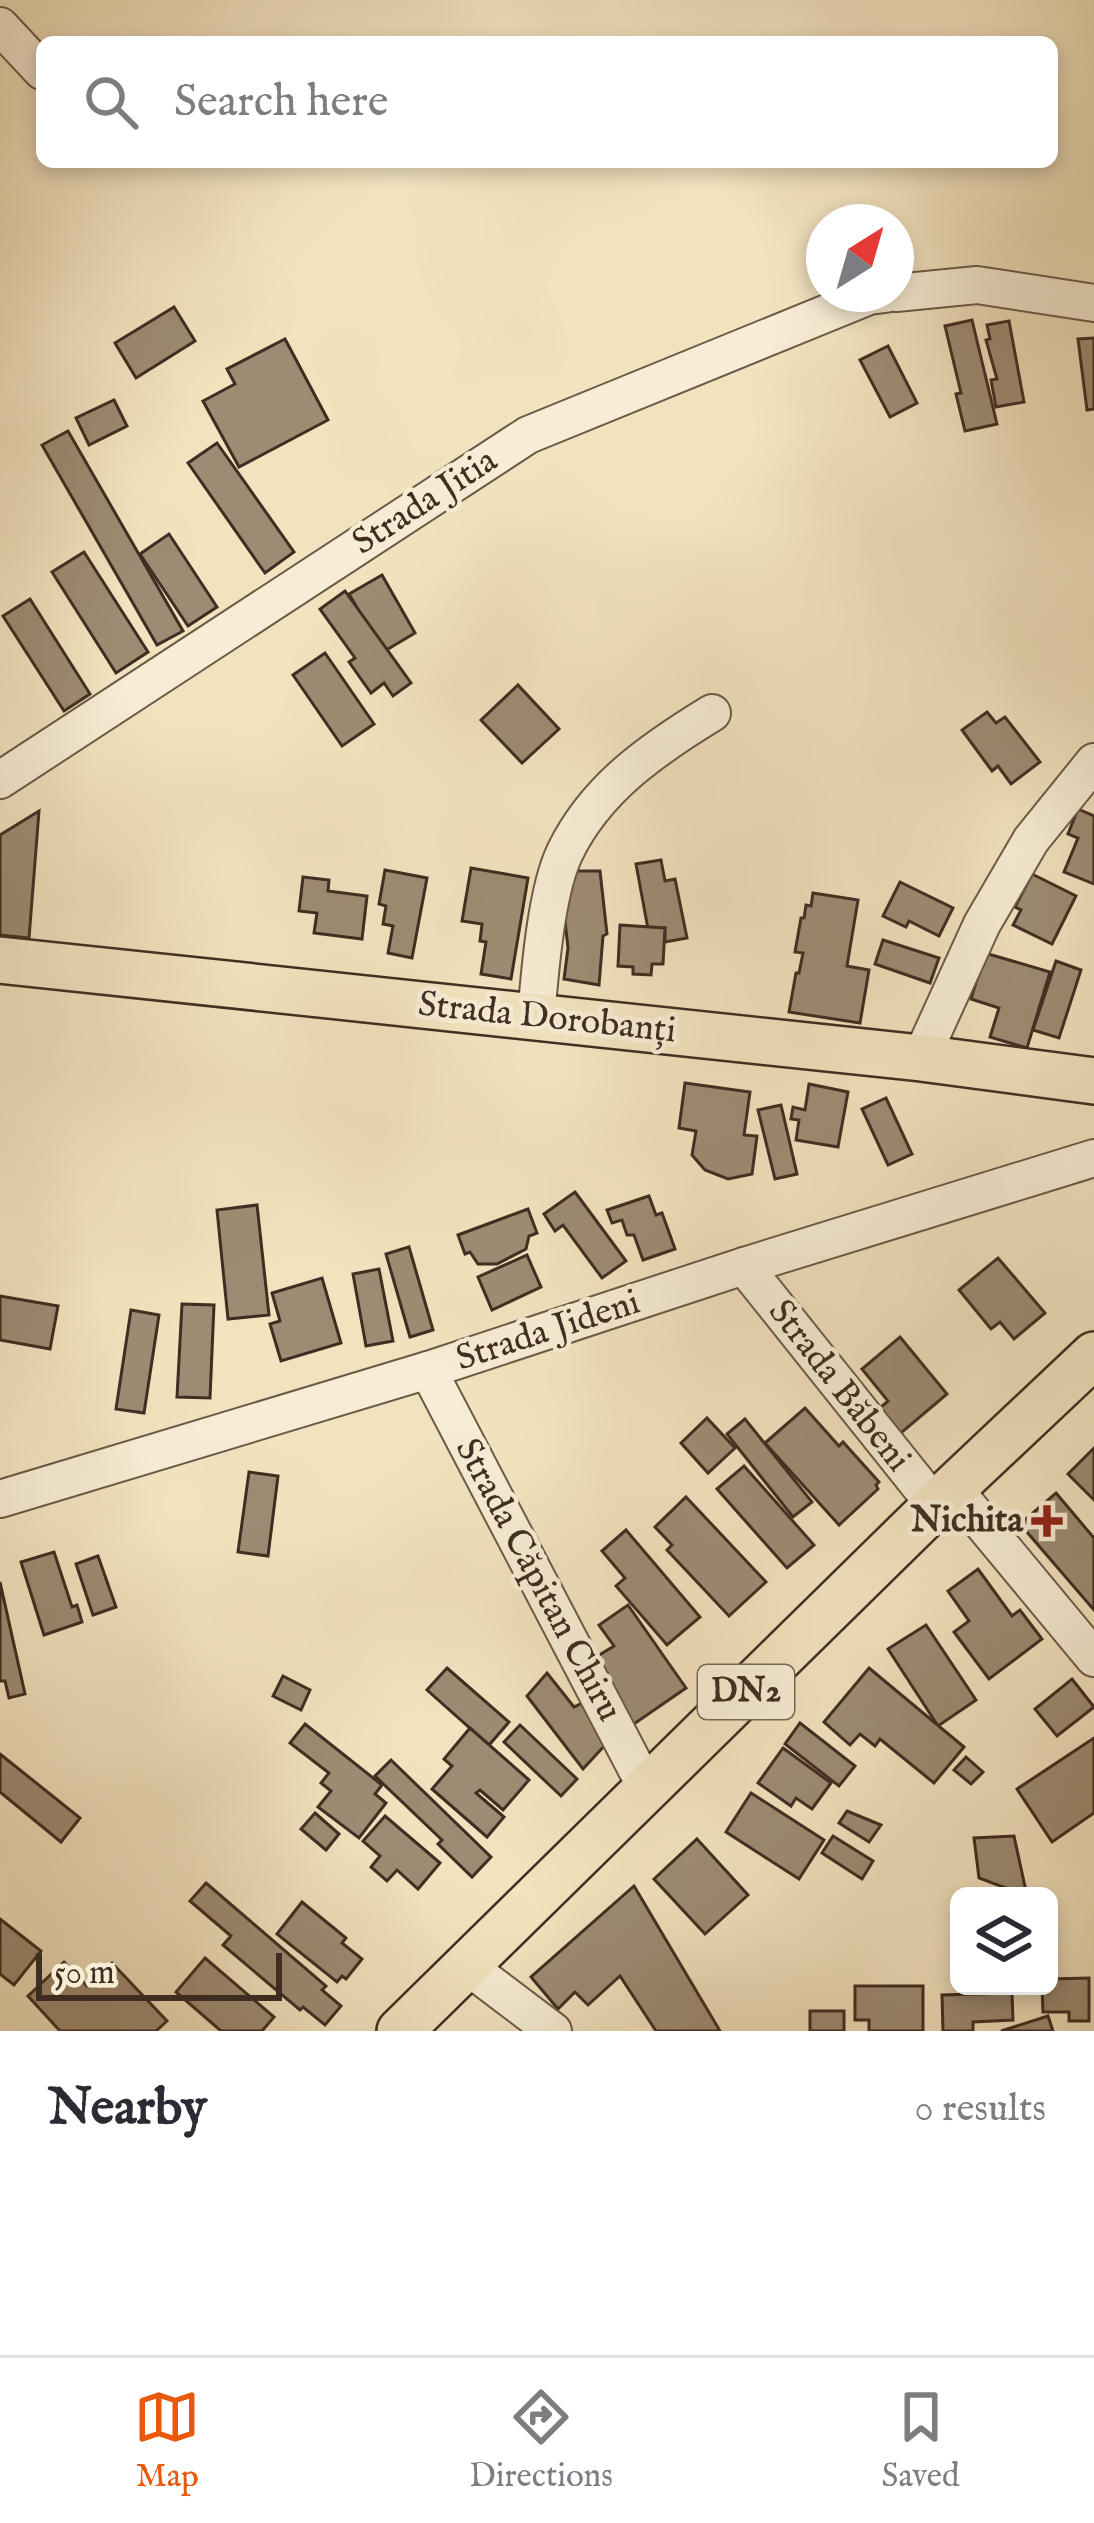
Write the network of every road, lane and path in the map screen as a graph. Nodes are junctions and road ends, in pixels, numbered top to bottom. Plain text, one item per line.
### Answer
1 (0, 26) edge
2 (36, 64) edge
3 (914, 290) edge
4 (1094, 303) edge
5 (830, 312) edge
6 (712, 713) dead end
7 (1094, 763) edge
8 (0, 780) edge
9 (0, 960) edge
10 (536, 1017) junction
11 (920, 1058) junction
12 (1094, 1081) edge
13 (1094, 1157) edge
14 (744, 1266) junction
15 (1094, 1355) edge
16 (428, 1370) junction
17 (944, 1497) junction
18 (0, 1499) edge
19 (1094, 1658) edge
20 (647, 1789) junction
21 (467, 1966) junction
22 (400, 2031) edge
23 (553, 2031) edge

1 - 2 street
3 - 4 street
5 - 8 street, Strada Jitia
6 - 10 street
7 - 11 street
9 - 10 main road, Strada Dorobanți
10 - 11 main road, Strada Dorobanți
11 - 12 main road, Strada Dorobanți
13 - 14 street, Strada Jideni
14 - 16 street, Strada Jideni
14 - 17 street, Strada Băbeni
15 - 17 main road, DN2
16 - 18 street, Strada Jideni
16 - 20 street, Strada Căpitan Chiru
17 - 19 street, Strada Băbeni
17 - 20 main road, DN2
20 - 21 main road, DN2
21 - 22 main road, DN2
21 - 23 street

